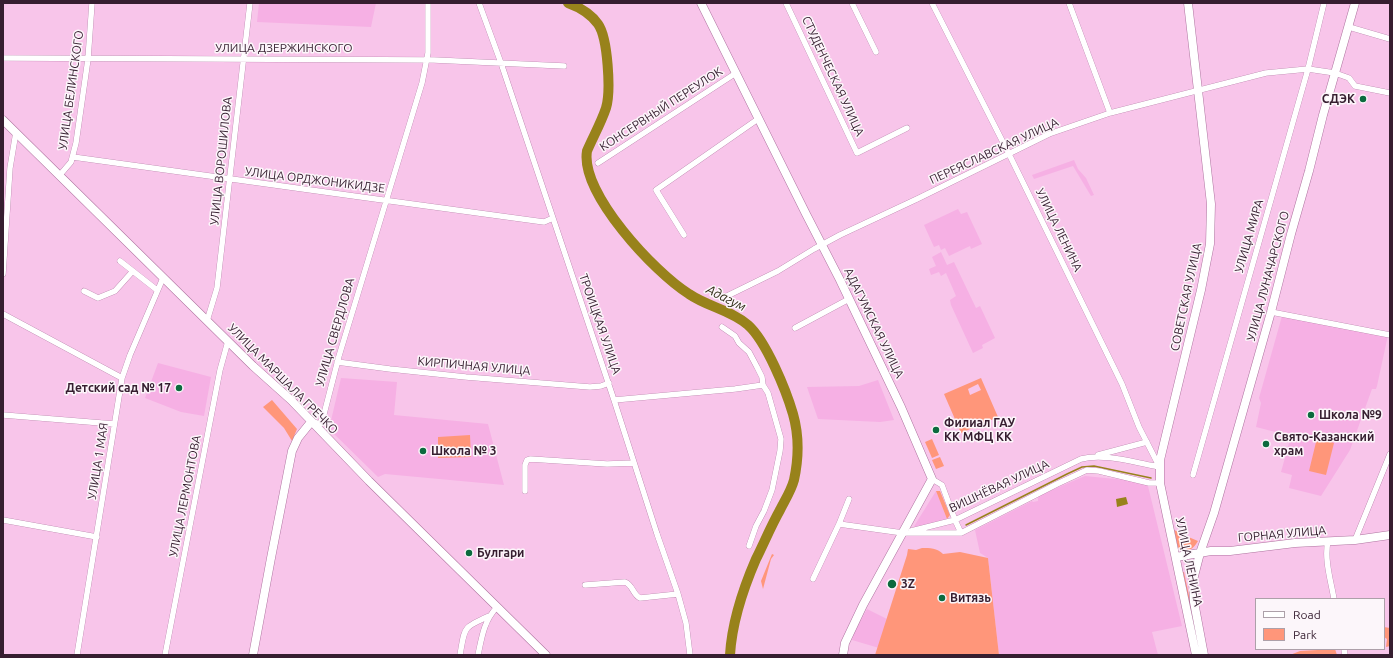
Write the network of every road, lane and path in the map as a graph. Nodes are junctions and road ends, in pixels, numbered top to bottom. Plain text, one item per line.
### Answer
1 (92, 3) edge
2 (250, 3) edge
3 (428, 3) edge
4 (479, 3) edge
5 (701, 3) edge
6 (786, 3) edge
7 (852, 3) edge
8 (932, 3) edge
9 (1069, 3) edge
10 (1188, 3) edge
11 (1324, 3) edge
12 (1355, 3) edge
13 (1349, 27) junction
14 (1390, 39) edge
15 (876, 52) dead end
16 (3, 58) edge
17 (88, 59) junction
18 (243, 59) junction
19 (427, 60) junction
20 (501, 63) junction
21 (564, 66) dead end
22 (1308, 69) junction
23 (736, 73) junction
24 (1335, 73) junction
25 (1198, 89) junction
26 (1390, 93) edge
27 (1110, 113) junction
28 (758, 118) junction
29 (3, 120) edge
30 (907, 128) dead end
31 (16, 132) junction
32 (1009, 154) junction
33 (73, 157) junction
34 (598, 163) dead end
35 (59, 176) junction
36 (230, 180) junction
37 (386, 200) junction
38 (553, 218) junction
39 (5, 227) edge
40 (684, 235) dead end
41 (822, 245) junction
42 (120, 261) dead end
43 (132, 272) junction
44 (3, 274) edge
45 (163, 278) junction
46 (157, 290) junction
47 (84, 291) dead end
48 (727, 296) dead end
49 (849, 299) junction
50 (1272, 312) junction
51 (3, 314) edge
52 (207, 321) junction
53 (722, 327) dead end
54 (795, 328) dead end
55 (1390, 335) edge
56 (228, 341) junction
57 (337, 362) junction
58 (122, 378) junction
59 (608, 383) junction
60 (763, 385) junction
61 (614, 400) junction
62 (3, 415) edge
63 (311, 422) junction
64 (114, 424) junction
65 (1147, 442) junction
66 (1390, 454) edge
67 (1094, 456) junction
68 (634, 463) junction
69 (1160, 471) junction
70 (1193, 475) dead end
71 (932, 479) junction
72 (1160, 483) junction
73 (525, 491) dead end
74 (849, 499) dead end
75 (3, 520) edge
76 (954, 520) junction
77 (839, 524) junction
78 (903, 533) junction
79 (961, 533) junction
80 (1390, 535) edge
81 (97, 537) junction
82 (1355, 540) junction
83 (1328, 541) junction
84 (749, 546) dead end
85 (1200, 553) junction
86 (1176, 557) junction
87 (813, 579) dead end
88 (585, 585) dead end
89 (678, 594) junction
90 (1334, 598) edge
91 (498, 607) junction
92 (489, 616) junction
93 (77, 655) edge
94 (165, 655) edge
95 (253, 655) edge
96 (460, 655) edge
97 (478, 655) edge
98 (546, 655) edge
99 (690, 655) edge
100 (843, 655) edge
101 (1196, 655) edge
102 (1204, 655) edge

1 - 17 street, УЛИЦА БЕЛИНСКОГО
2 - 18 street, УЛИЦА ВОРОШИЛОВА
3 - 19 street, УЛИЦА СВЕРДЛОВА
4 - 20 street, ТРОИЦКАЯ УЛИЦА
5 - 23 main road, АДАГУМСКАЯ УЛИЦА
6 - 30 street, СТУДЕНЧЕСКАЯ УЛИЦА
7 - 15 street
8 - 32 street, УЛИЦА ЛЕНИНА
9 - 27 street
10 - 25 main road, СОВЕТСКАЯ УЛИЦА
11 - 22 street, УЛИЦА МИРА
12 - 13 main road, УЛИЦА ЛУНАЧАРСКОГО
13 - 14 street
13 - 24 main road, УЛИЦА ЛУНАЧАРСКОГО
16 - 17 street, УЛИЦА ДЗЕРЖИНСКОГО
17 - 18 street, УЛИЦА ДЗЕРЖИНСКОГО
17 - 33 street, УЛИЦА БЕЛИНСКОГО
18 - 19 street, УЛИЦА ДЗЕРЖИНСКОГО
18 - 36 street, УЛИЦА ВОРОШИЛОВА
19 - 20 street, УЛИЦА ДЗЕРЖИНСКОГО
19 - 37 street, УЛИЦА СВЕРДЛОВА
20 - 21 street, УЛИЦА ДЗЕРЖИНСКОГО
20 - 38 street, ТРОИЦКАЯ УЛИЦА
22 - 24 street, ПЕРЕЯСЛАВСКАЯ УЛИЦА
22 - 25 street, ПЕРЕЯСЛАВСКАЯ УЛИЦА
22 - 70 street, УЛИЦА МИРА
23 - 28 main road, АДАГУМСКАЯ УЛИЦА
23 - 34 street, КОНСЕРВНЫЙ ПЕРЕУЛОК
24 - 26 street, ПЕРЕЯСЛАВСКАЯ УЛИЦА
24 - 50 main road, УЛИЦА ЛУНАЧАРСКОГО
25 - 27 street, ПЕРЕЯСЛАВСКАЯ УЛИЦА
25 - 69 main road, СОВЕТСКАЯ УЛИЦА
27 - 32 street, ПЕРЕЯСЛАВСКАЯ УЛИЦА
28 - 40 street
28 - 41 main road, АДАГУМСКАЯ УЛИЦА
29 - 31 main road, УЛИЦА МАРШАЛА ГРЕЧКО
31 - 35 main road, УЛИЦА МАРШАЛА ГРЕЧКО
31 - 39 street
32 - 41 street, ПЕРЕЯСЛАВСКАЯ УЛИЦА
32 - 65 street, УЛИЦА ЛЕНИНА
33 - 35 street, УЛИЦА БЕЛИНСКОГО
33 - 36 street, УЛИЦА ОРДЖОНИКИДЗЕ
35 - 45 main road, УЛИЦА МАРШАЛА ГРЕЧКО
36 - 37 street, УЛИЦА ОРДЖОНИКИДЗЕ
36 - 52 street, УЛИЦА ВОРОШИЛОВА
37 - 38 street, УЛИЦА ОРДЖОНИКИДЗЕ
37 - 57 street, УЛИЦА СВЕРДЛОВА
38 - 59 street, ТРОИЦКАЯ УЛИЦА
39 - 44 street
41 - 48 street, ПЕРЕЯСЛАВСКАЯ УЛИЦА
41 - 49 main road, АДАГУМСКАЯ УЛИЦА
42 - 43 street
43 - 46 street
43 - 47 street
45 - 46 street, УЛИЦА 1 МАЯ
45 - 52 main road, УЛИЦА МАРШАЛА ГРЕЧКО
46 - 58 street, УЛИЦА 1 МАЯ
49 - 54 street
49 - 71 main road, АДАГУМСКАЯ УЛИЦА
50 - 55 street
50 - 85 main road, УЛИЦА ЛУНАЧАРСКОГО
51 - 58 street
52 - 56 main road, УЛИЦА МАРШАЛА ГРЕЧКО
53 - 60 street
56 - 63 main road, УЛИЦА МАРШАЛА ГРЕЧКО
56 - 94 street, УЛИЦА ЛЕРМОНТОВА
57 - 59 street, КИРПИЧНАЯ УЛИЦА
57 - 63 street, УЛИЦА СВЕРДЛОВА
58 - 64 street, УЛИЦА 1 МАЯ
59 - 61 street, ТРОИЦКАЯ УЛИЦА
60 - 61 street
60 - 84 street
61 - 68 street, ТРОИЦКАЯ УЛИЦА
62 - 64 street
63 - 91 main road, УЛИЦА МАРШАЛА ГРЕЧКО
63 - 95 main road, УЛИЦА СВЕРДЛОВА
64 - 81 street, УЛИЦА 1 МАЯ
65 - 67 street
65 - 69 street, УЛИЦА ЛЕНИНА
66 - 82 street
67 - 69 street, ВИШНЁВАЯ УЛИЦА
67 - 76 street, ВИШНЁВАЯ УЛИЦА
68 - 73 street
68 - 89 street, ТРОИЦКАЯ УЛИЦА
69 - 72 main road, УЛИЦА ЛЕНИНА
71 - 76 street
71 - 78 main road
72 - 79 street, ВИШНЁВАЯ УЛИЦА
72 - 86 main road, УЛИЦА ЛЕНИНА
74 - 77 street
75 - 81 street
76 - 78 street, ВИШНЁВАЯ УЛИЦА
76 - 79 street
77 - 78 street
77 - 87 street
78 - 79 street, ВИШНЁВАЯ УЛИЦА
78 - 100 main road
80 - 82 main road, ГОРНАЯ УЛИЦА
81 - 93 street, УЛИЦА 1 МАЯ
82 - 83 main road, ГОРНАЯ УЛИЦА
83 - 85 main road, ГОРНАЯ УЛИЦА
83 - 90 street
85 - 86 main road, ГОРНАЯ УЛИЦА
85 - 102 main road, УЛИЦА ЛЕНИНА
86 - 101 main road, УЛИЦА ЛЕНИНА
88 - 89 street
89 - 99 street, ТРОИЦКАЯ УЛИЦА
91 - 92 street
91 - 98 main road, УЛИЦА МАРШАЛА ГРЕЧКО
92 - 96 street
92 - 97 street

